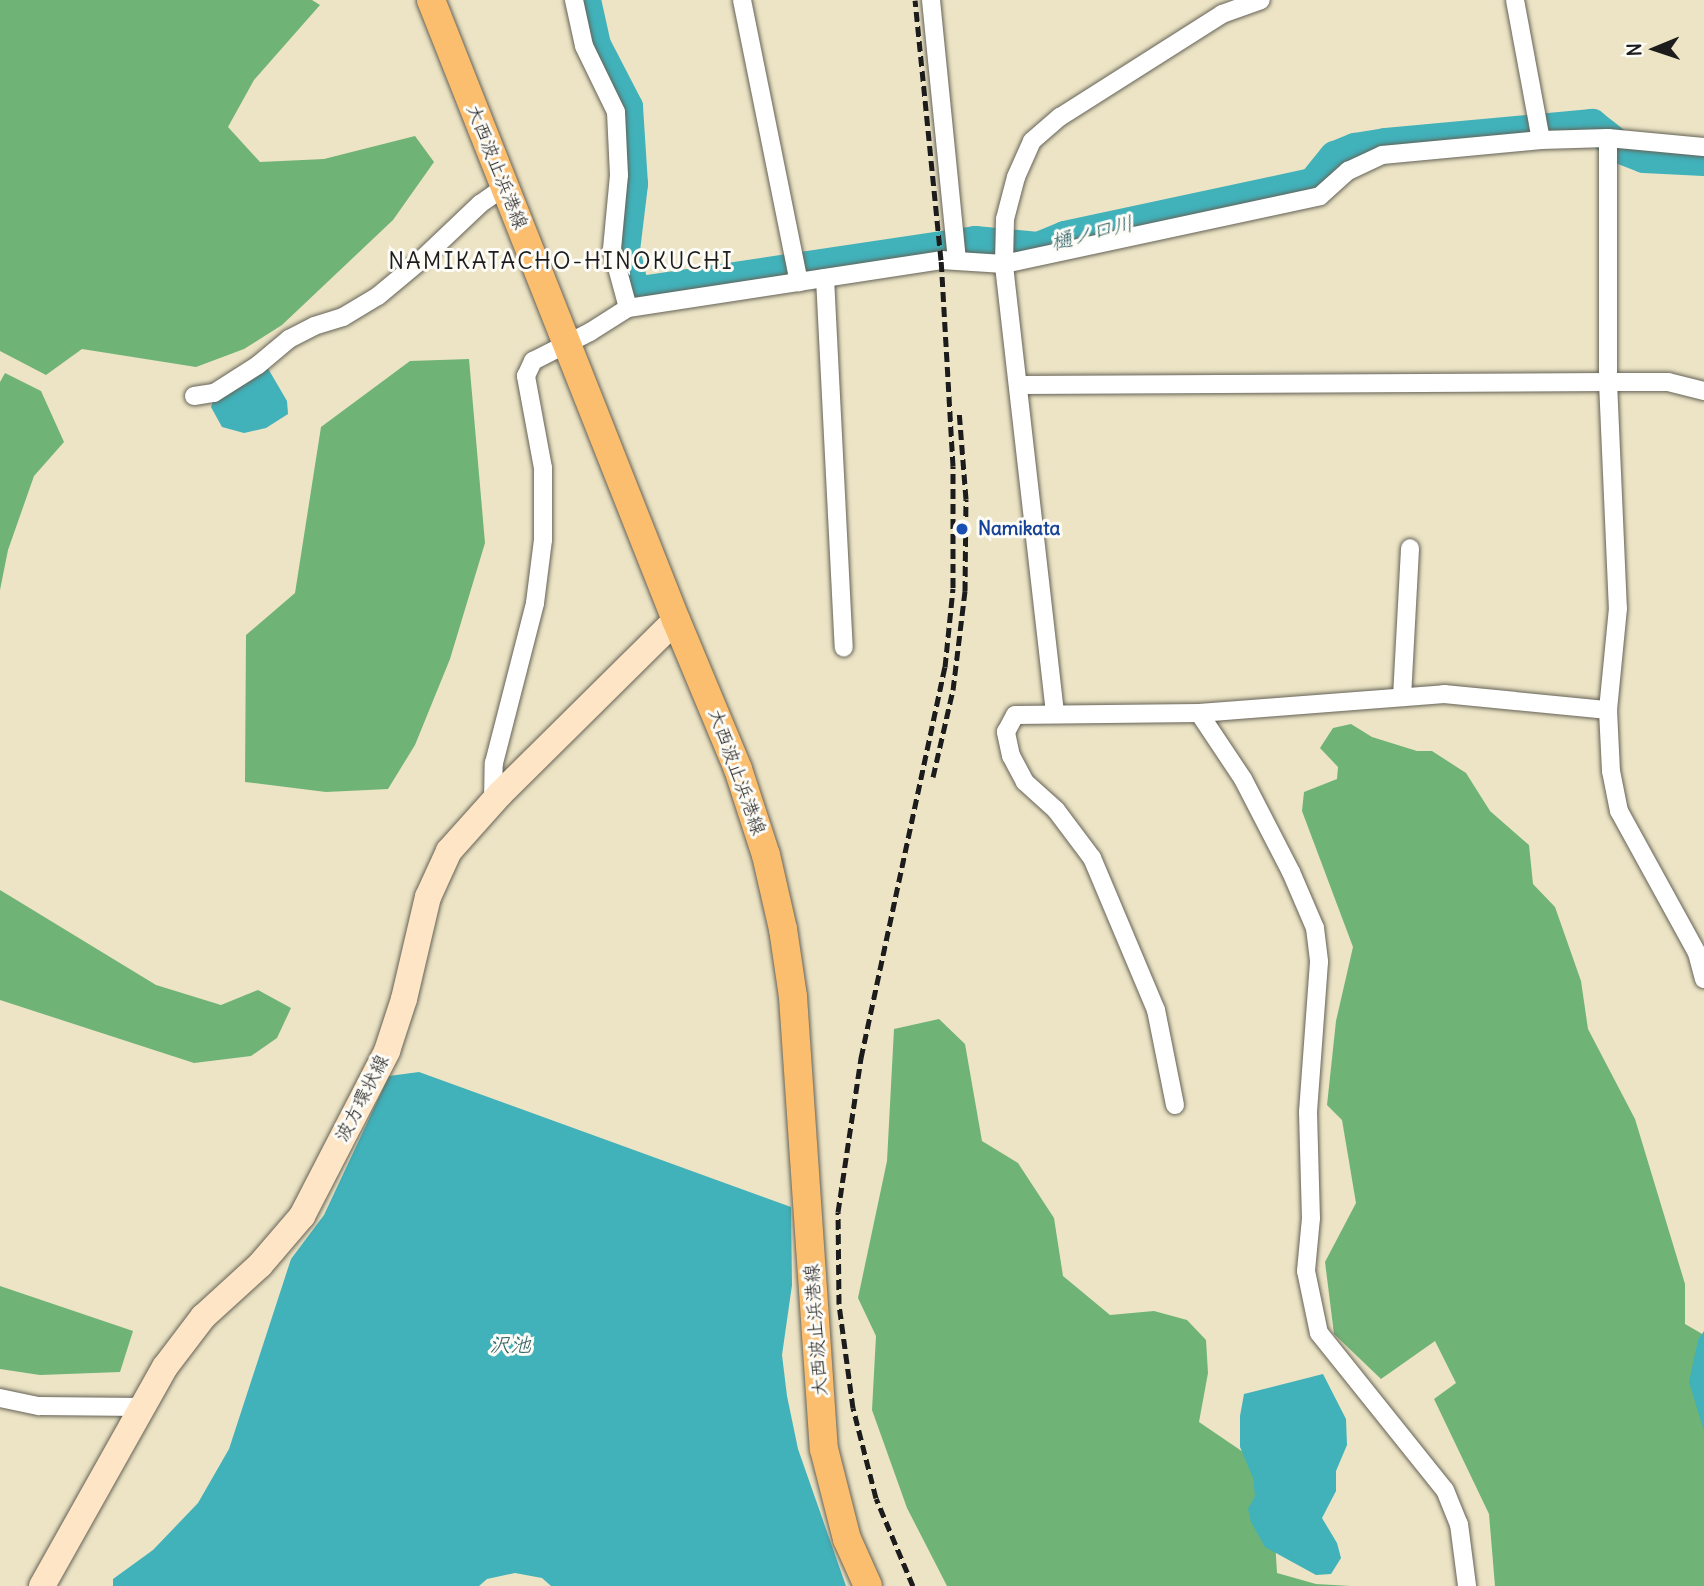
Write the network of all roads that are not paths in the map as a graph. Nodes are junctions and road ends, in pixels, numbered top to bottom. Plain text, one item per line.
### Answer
1 (431, 0) edge
2 (574, 0) edge
3 (743, 0) edge
4 (930, 0) edge
5 (1261, 0) edge
6 (1515, 0) edge
7 (1608, 138) junction
8 (1541, 140) junction
9 (1704, 147) edge
10 (504, 187) junction
11 (957, 259) junction
12 (1004, 264) junction
13 (825, 278) junction
14 (799, 282) junction
15 (628, 308) junction
16 (568, 344) junction
17 (1608, 383) junction
18 (1020, 385) junction
19 (1704, 391) edge
20 (194, 396) dead end
21 (1410, 548) dead end
22 (676, 620) junction
23 (844, 648) dead end
24 (1402, 697) junction
25 (1608, 710) junction
26 (1055, 713) junction
27 (1199, 713) junction
28 (493, 802) junction
29 (1704, 979) edge
30 (1175, 1105) dead end
31 (0, 1398) edge
32 (142, 1407) junction
33 (42, 1586) edge
34 (868, 1586) edge
35 (1467, 1586) edge

1 - 10 main road, 大西波止浜港線
2 - 15 street
3 - 14 street
4 - 11 street
5 - 12 street
6 - 8 street
7 - 8 street
7 - 9 street
7 - 17 street
8 - 12 street
10 - 16 main road, 大西波止浜港線
10 - 20 street
11 - 12 street
11 - 13 street
12 - 18 street
13 - 14 street
13 - 23 street
14 - 15 street
15 - 16 street
16 - 22 main road, 大西波止浜港線
16 - 28 street
17 - 18 street
17 - 19 street
17 - 25 street
18 - 26 street
21 - 24 street
22 - 28 main road, 波方環状線
22 - 34 main road, 大西波止浜港線
24 - 25 street
24 - 27 street
25 - 29 street
26 - 27 street
26 - 30 street
27 - 35 street
28 - 32 main road, 波方環状線
31 - 32 street
32 - 33 main road, 波方環状線

